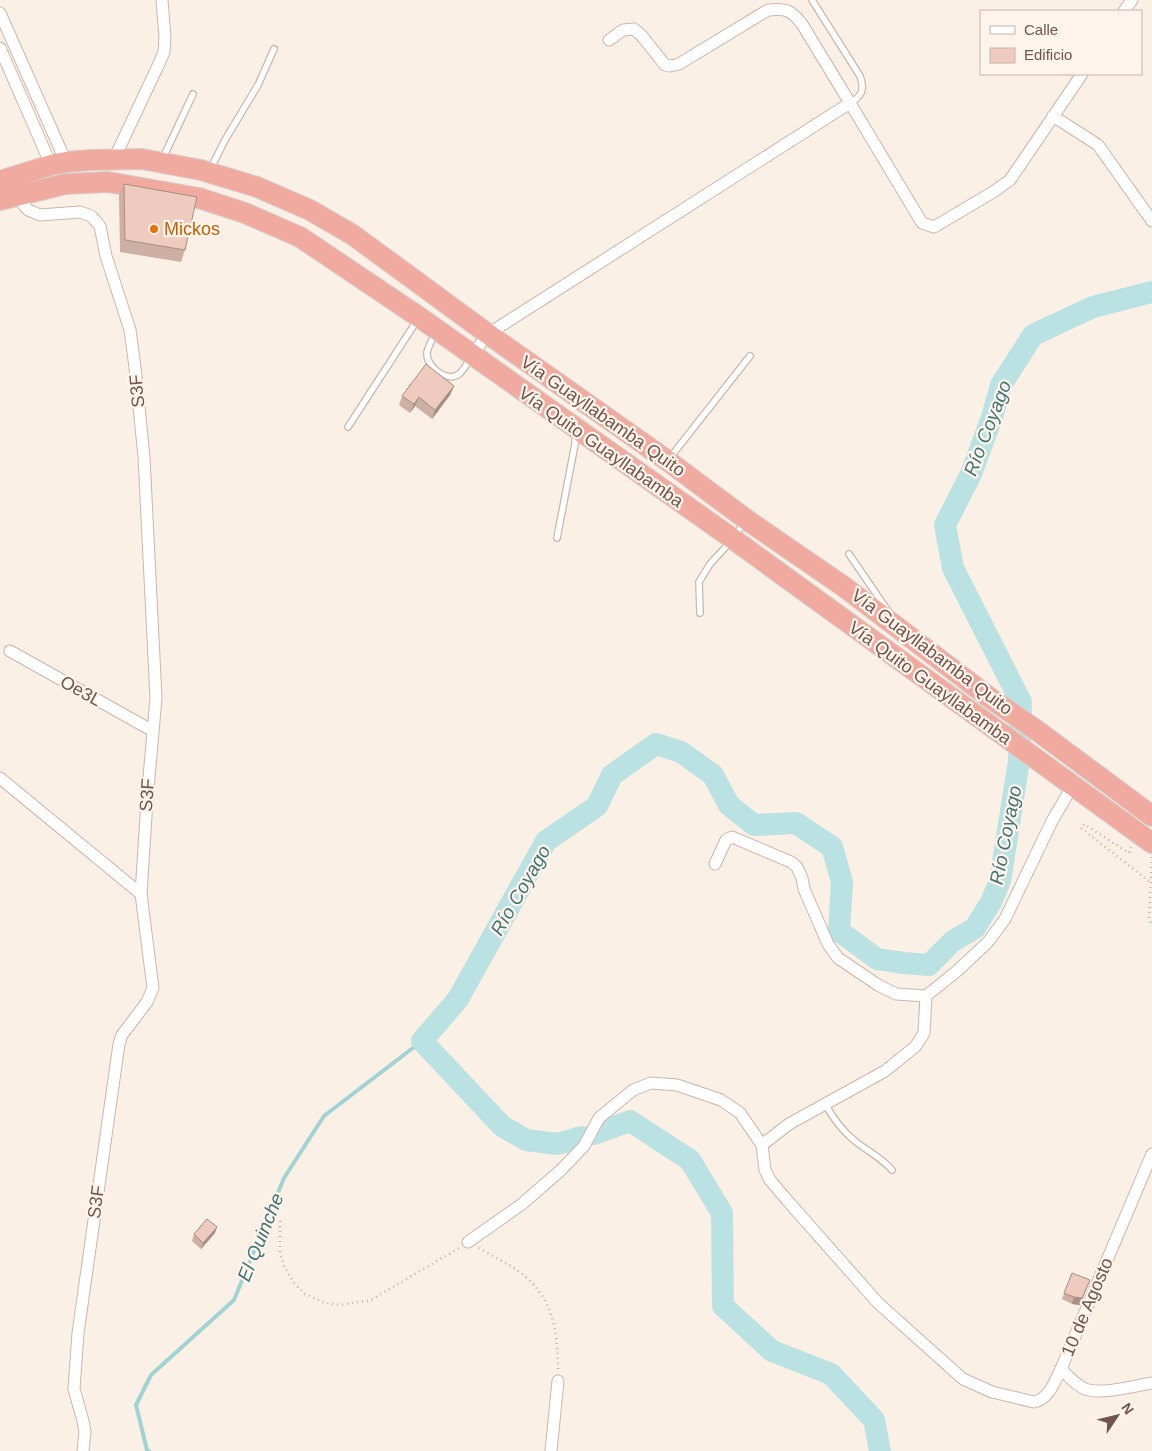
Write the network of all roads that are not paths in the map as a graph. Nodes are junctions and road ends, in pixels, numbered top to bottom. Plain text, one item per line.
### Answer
1 (162, 0) edge
2 (812, 0) edge
3 (0, 13) edge
4 (609, 40) dead end
5 (0, 48) edge
6 (274, 49) dead end
7 (1081, 75) edge
8 (193, 94) dead end
9 (850, 104) junction
10 (1053, 116) junction
11 (114, 159) junction
12 (161, 162) junction
13 (58, 163) junction
14 (209, 172) junction
15 (0, 181) edge
16 (8, 198) edge
17 (1152, 220) edge
18 (419, 317) junction
19 (437, 330) junction
20 (488, 334) junction
21 (472, 356) junction
22 (750, 356) dead end
23 (348, 427) dead end
24 (575, 429) junction
25 (668, 461) junction
26 (747, 520) junction
27 (557, 538) dead end
28 (733, 540) junction
29 (849, 554) dead end
30 (700, 613) dead end
31 (900, 629) junction
32 (10, 651) dead end
33 (153, 731) junction
34 (0, 778) edge
35 (1073, 785) junction
36 (1152, 816) edge
37 (1145, 837) edge
38 (715, 864) dead end
39 (141, 894) junction
40 (926, 996) junction
41 (825, 1104) junction
42 (762, 1145) junction
43 (1152, 1154) edge
44 (892, 1170) dead end
45 (468, 1242) road end
46 (1061, 1369) junction
47 (558, 1381) road end
48 (1152, 1383) edge
49 (83, 1451) edge
50 (551, 1451) edge

1 - 11 street
2 - 9 lane
3 - 13 street
4 - 9 street
5 - 13 street
6 - 14 lane
7 - 10 street
8 - 12 lane
9 - 10 street
9 - 20 street
10 - 17 street
11 - 12 highway, Vía Guayllabamba Quito
11 - 13 highway, Vía Guayllabamba Quito
12 - 14 highway, Vía Guayllabamba Quito
13 - 15 highway, Vía Guayllabamba Quito
14 - 20 highway, Vía Guayllabamba Quito
16 - 18 highway, Vía Quito Guayllabamba
16 - 33 street, S3F
18 - 19 highway, Vía Quito Guayllabamba
18 - 23 lane
19 - 21 highway, Vía Quito Guayllabamba
19 - 21 lane
20 - 21 street
20 - 25 highway, Vía Guayllabamba Quito
21 - 24 highway, Vía Quito Guayllabamba
22 - 25 lane
24 - 27 lane
24 - 28 highway, Vía Quito Guayllabamba
25 - 26 highway, Vía Guayllabamba Quito
26 - 28 lane
26 - 31 highway, Vía Guayllabamba Quito
28 - 30 lane
28 - 35 highway, Vía Quito Guayllabamba
29 - 31 lane
31 - 36 highway, Vía Guayllabamba Quito
32 - 33 street, Oe3L
33 - 39 street, S3F
34 - 39 street
35 - 37 highway, Vía Quito Guayllabamba
35 - 40 street
38 - 40 street
39 - 49 street, S3F
40 - 41 street
41 - 42 street
41 - 44 lane
42 - 45 street
42 - 46 street
43 - 46 street, 10 de Agosto
46 - 48 street, 10 de Agosto
47 - 50 street

